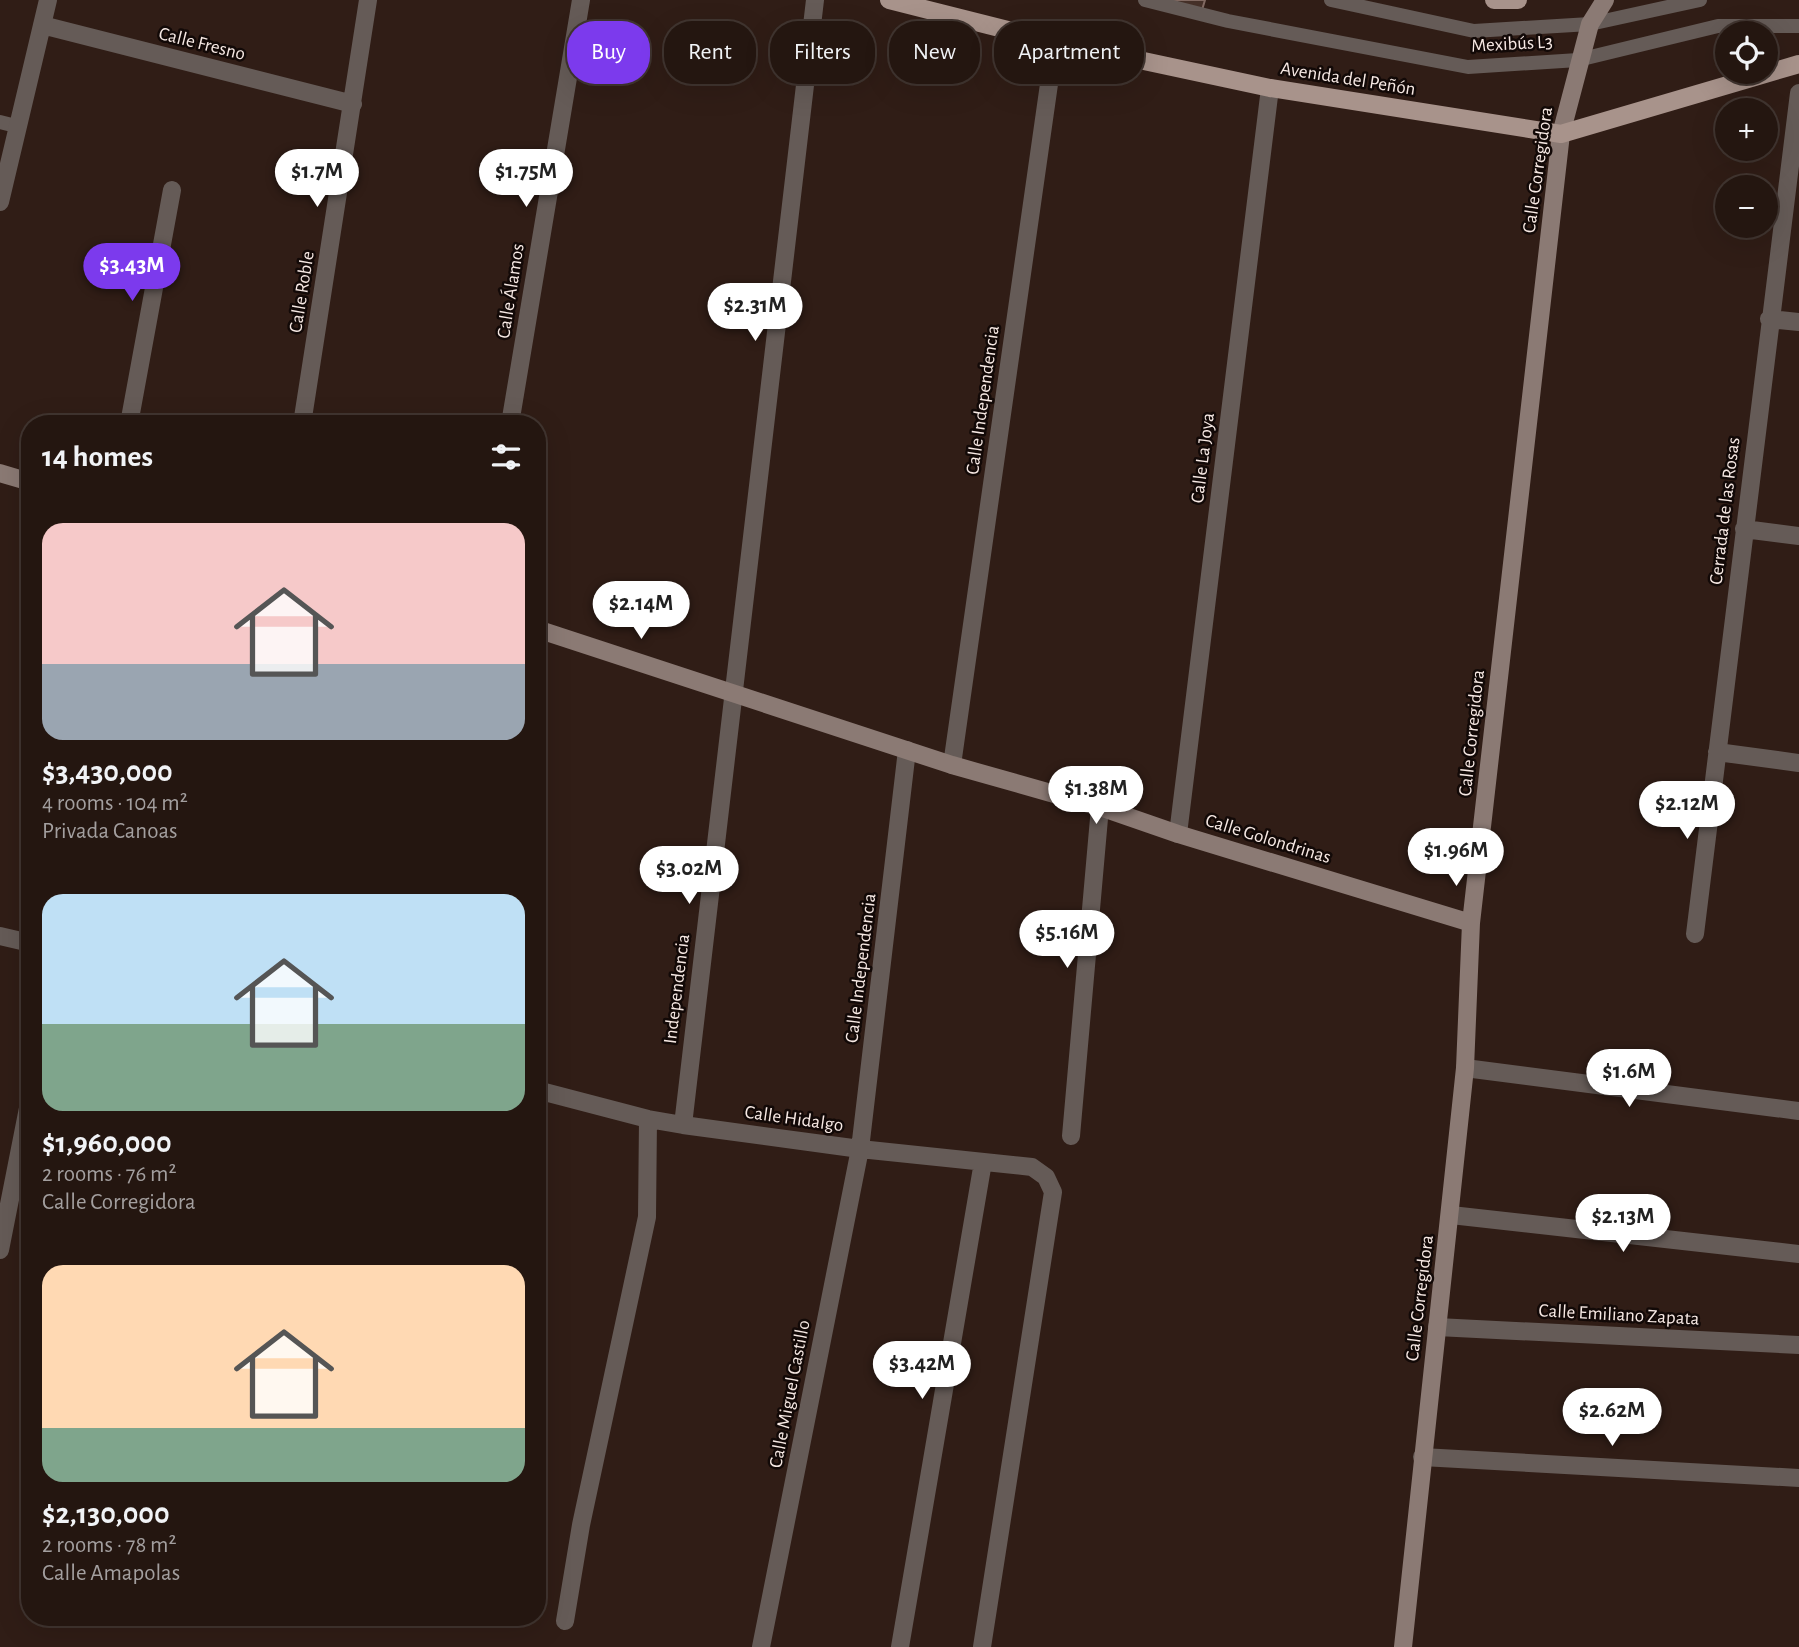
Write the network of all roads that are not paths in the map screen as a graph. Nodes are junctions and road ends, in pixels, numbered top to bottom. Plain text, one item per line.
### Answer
1 (48, 0) edge
2 (368, 0) edge
3 (580, 0) edge
4 (815, 0) edge
5 (889, 0) edge
6 (1145, 0) edge
7 (1331, 0) edge
8 (1494, 0) edge
9 (1518, 0) edge
10 (1605, 0) edge
11 (1700, 0) edge
12 (1590, 24) junction
13 (42, 25) junction
14 (1799, 26) edge
15 (994, 27) edge
16 (1578, 60) junction
17 (1144, 61) edge
18 (1799, 64) edge
19 (1049, 84) edge
20 (1270, 88) junction
21 (1799, 93) edge
22 (353, 104) junction
23 (8, 124) edge
24 (1561, 134) junction
25 (172, 190) dead end
26 (0, 202) edge
27 (1769, 319) junction
28 (1799, 322) edge
29 (131, 415) edge
30 (303, 415) edge
31 (511, 415) edge
32 (0, 473) edge
33 (21, 479) edge
34 (1744, 529) junction
35 (1799, 536) edge
36 (546, 632) edge
37 (733, 691) junction
38 (907, 750) junction
39 (1717, 752) junction
40 (1799, 763) edge
41 (952, 765) junction
42 (1100, 807) junction
43 (1178, 834) junction
44 (1472, 923) junction
45 (1695, 934) dead end
46 (0, 936) edge
47 (21, 941) edge
48 (1465, 1068) junction
49 (546, 1092) edge
50 (1799, 1111) edge
51 (648, 1119) junction
52 (683, 1125) junction
53 (21, 1132) edge
54 (1071, 1136) dead end
55 (860, 1149) junction
56 (983, 1162) junction
57 (6, 1189) edge
58 (1451, 1215) junction
59 (0, 1250) edge
60 (1799, 1255) edge
61 (1437, 1327) junction
62 (1799, 1345) edge
63 (1422, 1457) junction
64 (1799, 1478) edge
65 (565, 1621) dead end
66 (761, 1647) edge
67 (900, 1647) edge
68 (982, 1647) edge
69 (1403, 1647) edge

1 - 13 street
2 - 22 street, Calle Roble
3 - 31 street, Calle Álamos
4 - 37 street
5 - 15 main road, Avenida del Peñón
6 - 16 lane, Mexibús L3
7 - 12 lane, Mexibús L3
8 - 9 main road
10 - 12 main road, Calle Corregidora
11 - 12 lane, Mexibús L3
12 - 16 main road, Calle Corregidora
13 - 22 street, Calle Fresno
13 - 23 street
14 - 16 lane, Mexibús L3
16 - 24 main road, Calle Corregidora
17 - 20 main road, Avenida del Peñón
18 - 24 main road, Avenida del Peñón
19 - 41 street, Calle Independencia
20 - 24 main road, Avenida del Peñón
20 - 43 street, Calle La Joya
21 - 27 street, Cerrada de las Rosas
22 - 30 street, Calle Roble
23 - 26 street
24 - 44 main road, Calle Corregidora
25 - 29 street
27 - 28 street
27 - 34 street, Cerrada de las Rosas
32 - 33 main road
34 - 35 street
34 - 39 street, Cerrada de las Rosas
36 - 37 main road, Calle Golondrinas
37 - 38 main road, Calle Golondrinas
37 - 52 street, Independencia
38 - 41 main road, Calle Golondrinas
38 - 55 street, Calle Independencia
39 - 40 street
39 - 45 street, Cerrada de las Rosas
41 - 42 main road, Calle Golondrinas
42 - 43 main road, Calle Golondrinas
42 - 54 street
43 - 44 main road, Calle Golondrinas
44 - 48 main road, Calle Corregidora
46 - 47 street
48 - 50 street
48 - 58 main road, Calle Corregidora
49 - 51 street, Calle Hidalgo
51 - 52 street, Calle Hidalgo
51 - 65 street
52 - 55 street, Calle Hidalgo
53 - 57 street
55 - 56 street, Calle Hidalgo
55 - 66 street, Calle Miguel Castillo
56 - 67 street
56 - 68 street, Calle Hidalgo
57 - 59 street
58 - 60 street
58 - 61 main road, Calle Corregidora
61 - 62 street, Calle Emiliano Zapata
61 - 63 main road, Calle Corregidora
63 - 64 street
63 - 69 main road, Calle Corregidora

